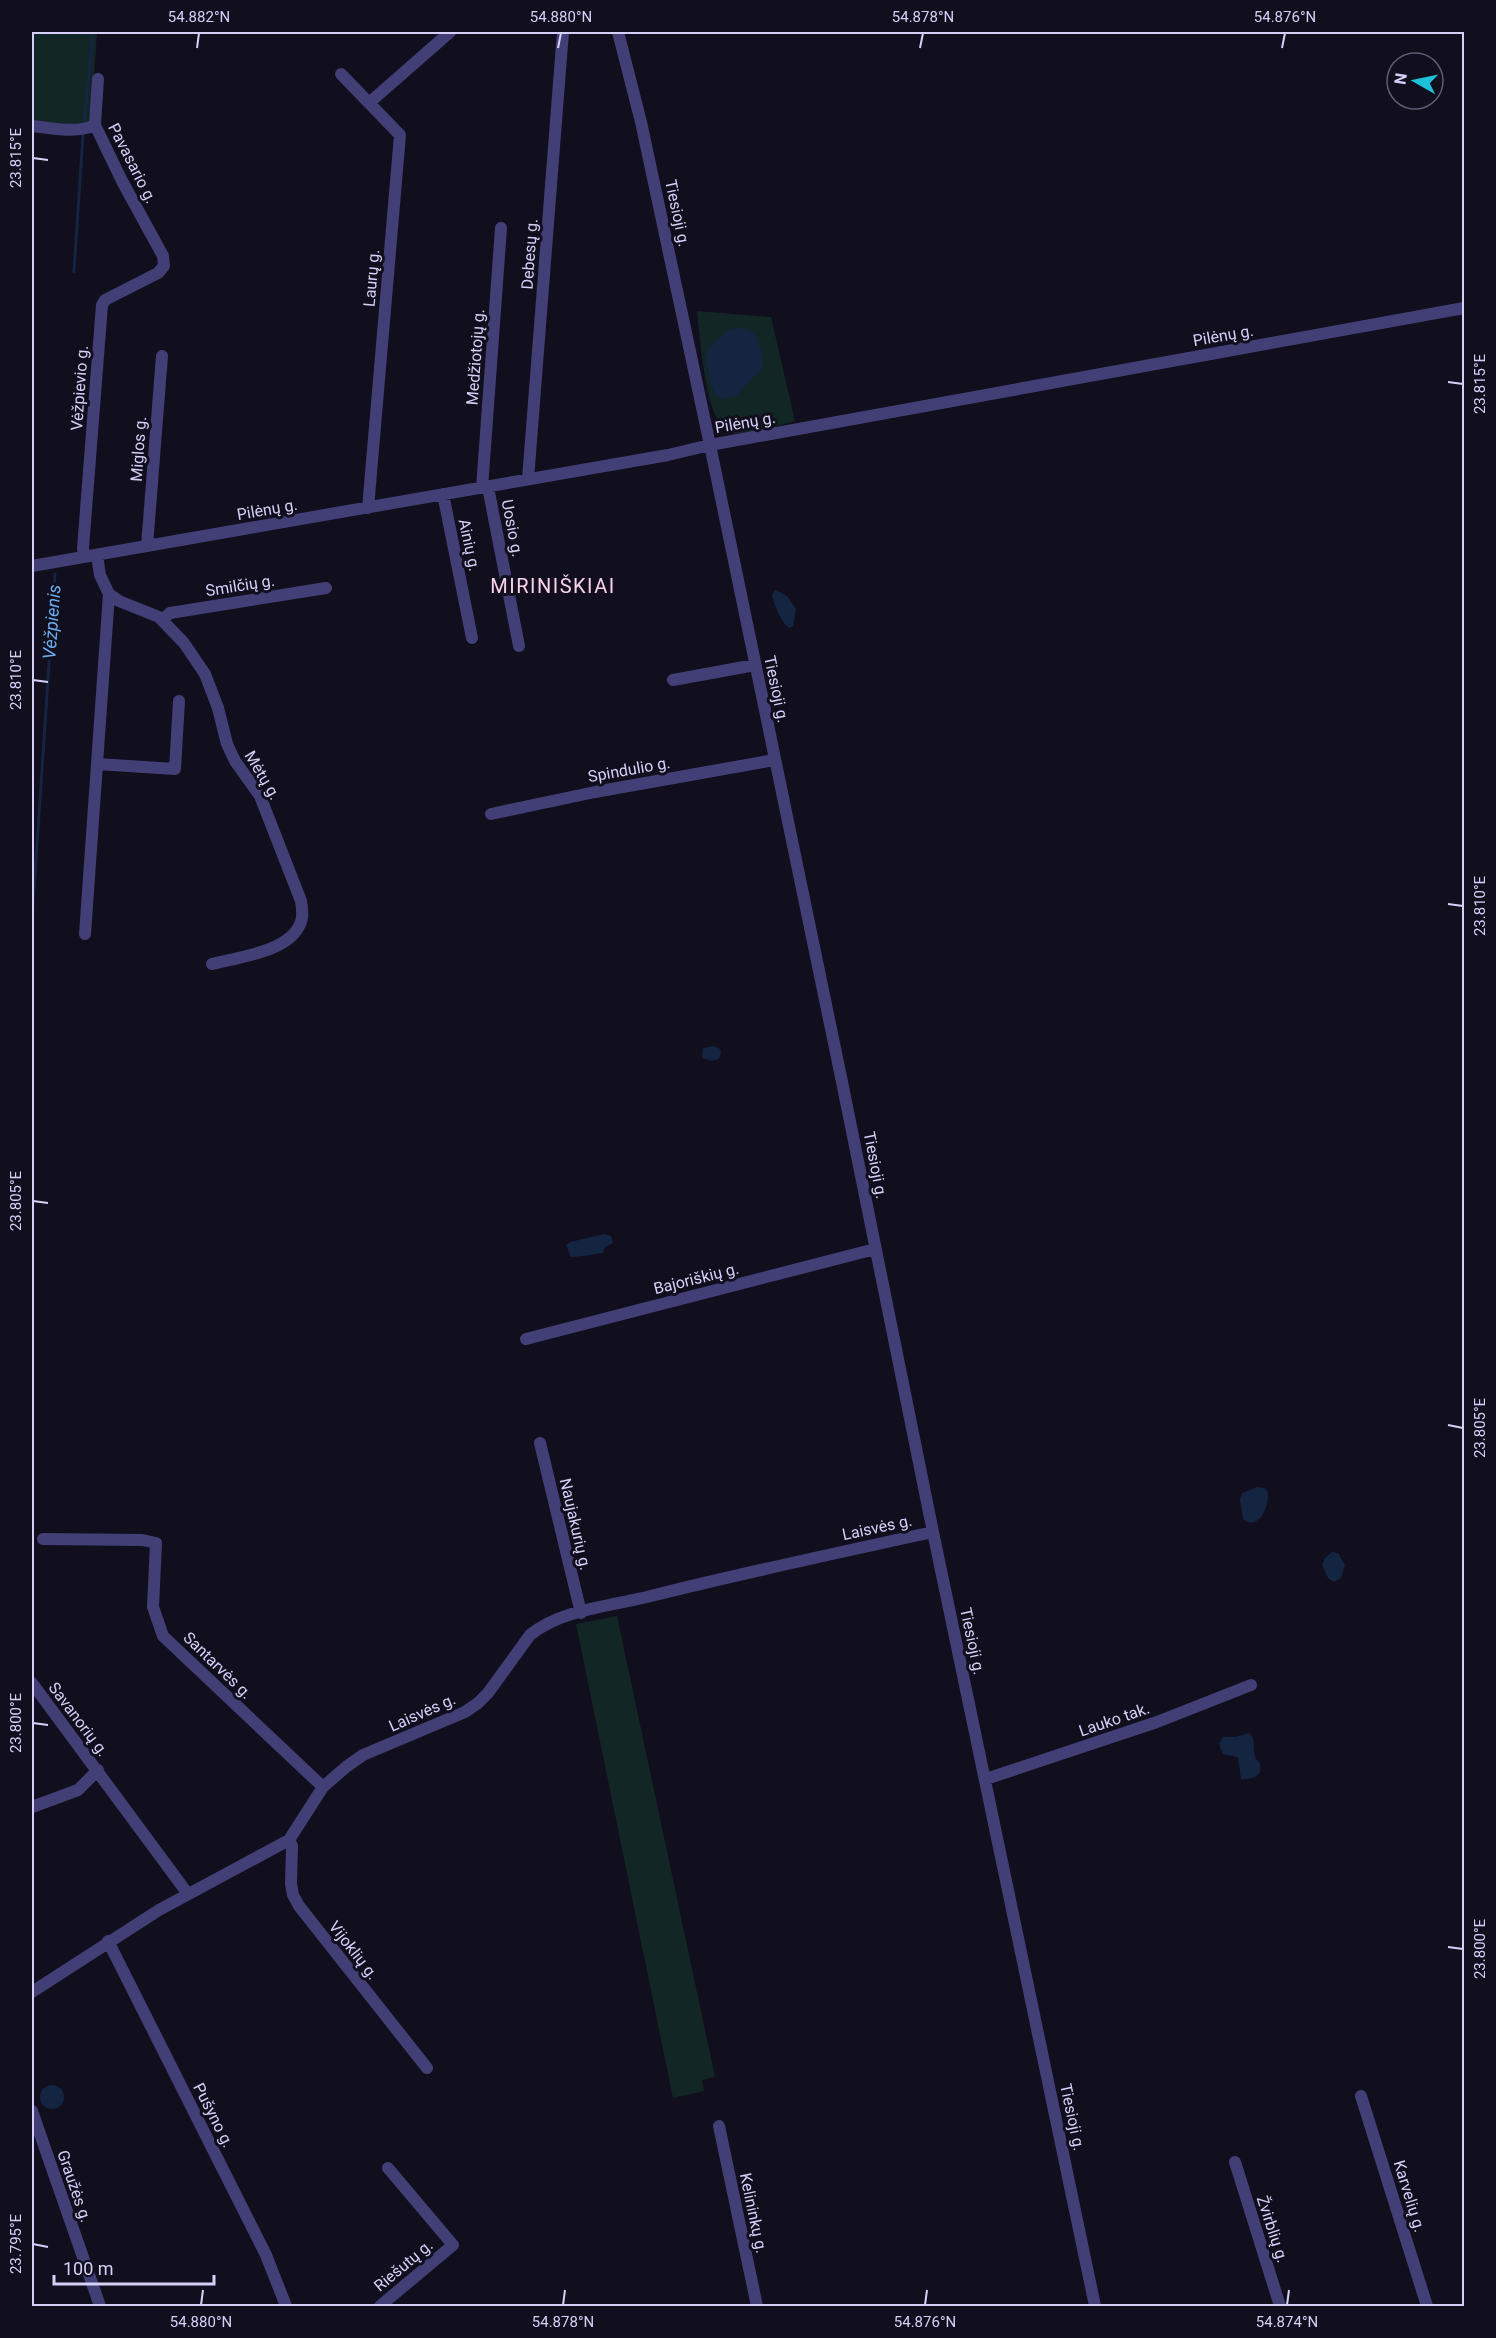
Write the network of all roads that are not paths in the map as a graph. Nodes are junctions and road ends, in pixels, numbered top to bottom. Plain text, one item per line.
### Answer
1 (450, 32) edge
2 (563, 32) edge
3 (618, 32) edge
4 (341, 74) dead end
5 (98, 79) dead end
6 (369, 103) junction
7 (95, 125) junction
8 (32, 126) edge
9 (501, 228) dead end
10 (163, 256) joint
11 (1464, 308) edge
12 (162, 356) dead end
13 (710, 445) junction
14 (528, 479) junction
15 (485, 487) junction
16 (443, 494) junction
17 (368, 508) junction
18 (147, 546) junction
19 (91, 556) junction
20 (32, 566) edge
21 (326, 588) dead end
22 (109, 594) junction
23 (162, 620) junction
24 (472, 638) dead end
25 (519, 646) dead end
26 (755, 665) junction
27 (673, 680) dead end
28 (179, 701) dead end
29 (774, 760) junction
30 (97, 764) junction
31 (491, 814) dead end
32 (85, 934) dead end
33 (212, 964) dead end
34 (875, 1249) junction
35 (526, 1339) dead end
36 (540, 1443) dead end
37 (933, 1532) junction
38 (43, 1539) dead end
39 (580, 1613) junction
40 (32, 1683) edge
41 (1251, 1686) dead end
42 (98, 1770) junction
43 (986, 1779) junction
44 (323, 1787) junction
45 (32, 1807) edge
46 (289, 1840) junction
47 (188, 1894) junction
48 (108, 1941) junction
49 (32, 1992) edge
50 (427, 2068) dead end
51 (1361, 2096) dead end
52 (32, 2111) edge
53 (719, 2126) dead end
54 (1234, 2162) dead end
55 (388, 2168) dead end
56 (100, 2307) edge
57 (286, 2307) edge
58 (380, 2307) edge
59 (757, 2307) edge
60 (1095, 2307) edge
61 (1280, 2307) edge
62 (1427, 2307) edge

1 - 6 street
2 - 14 street, Debesų g.
3 - 13 street, Tiesioji g.
4 - 6 street, Laurų g.
5 - 7 street, Pavasario g.
6 - 17 street, Laurų g.
7 - 8 street
7 - 10 street, Pavasario g.
9 - 15 street, Medžiotojų g.
10 - 19 street, Vėžpievio g.
11 - 13 street, Pilėnų g.
12 - 18 street, Miglos g.
13 - 14 street, Pilėnų g.
13 - 26 street, Tiesioji g.
14 - 15 street, Pilėnų g.
15 - 16 street, Pilėnų g.
15 - 25 street, Uosio g.
16 - 17 street, Pilėnų g.
16 - 24 street, Ainių g.
17 - 18 street, Pilėnų g.
18 - 19 street, Pilėnų g.
19 - 20 street, Pilėnų g.
19 - 22 street
21 - 23 street, Smilčių g.
22 - 23 street, Mėtų g.
22 - 30 street
23 - 33 street, Mėtų g.
26 - 27 street
26 - 29 street, Tiesioji g.
28 - 30 street
29 - 31 street, Spindulio g.
29 - 34 street, Tiesioji g.
30 - 32 street
34 - 35 street, Bajoriškių g.
34 - 37 street, Tiesioji g.
36 - 39 street, Naujakurių g.
37 - 39 street, Laisvės g.
37 - 43 street, Tiesioji g.
38 - 44 street, Santarvės g.
39 - 44 street, Laisvės g.
40 - 42 street, Savanorių g.
41 - 43 street, Lauko tak.
42 - 45 street, Savanorių g.
42 - 47 street
43 - 60 street, Tiesioji g.
44 - 46 street, Laisvės g.
46 - 47 street, Laisvės g.
46 - 50 street, Vijoklių g.
47 - 48 street, Laisvės g.
48 - 49 street, Laisvės g.
48 - 57 street, Pušyno g.
51 - 62 street, Karvelių g.
52 - 56 street, Graužės g.
53 - 59 street, Kelininkų g.
54 - 61 street, Žvirblių g.
55 - 58 street, Riešutų g.

